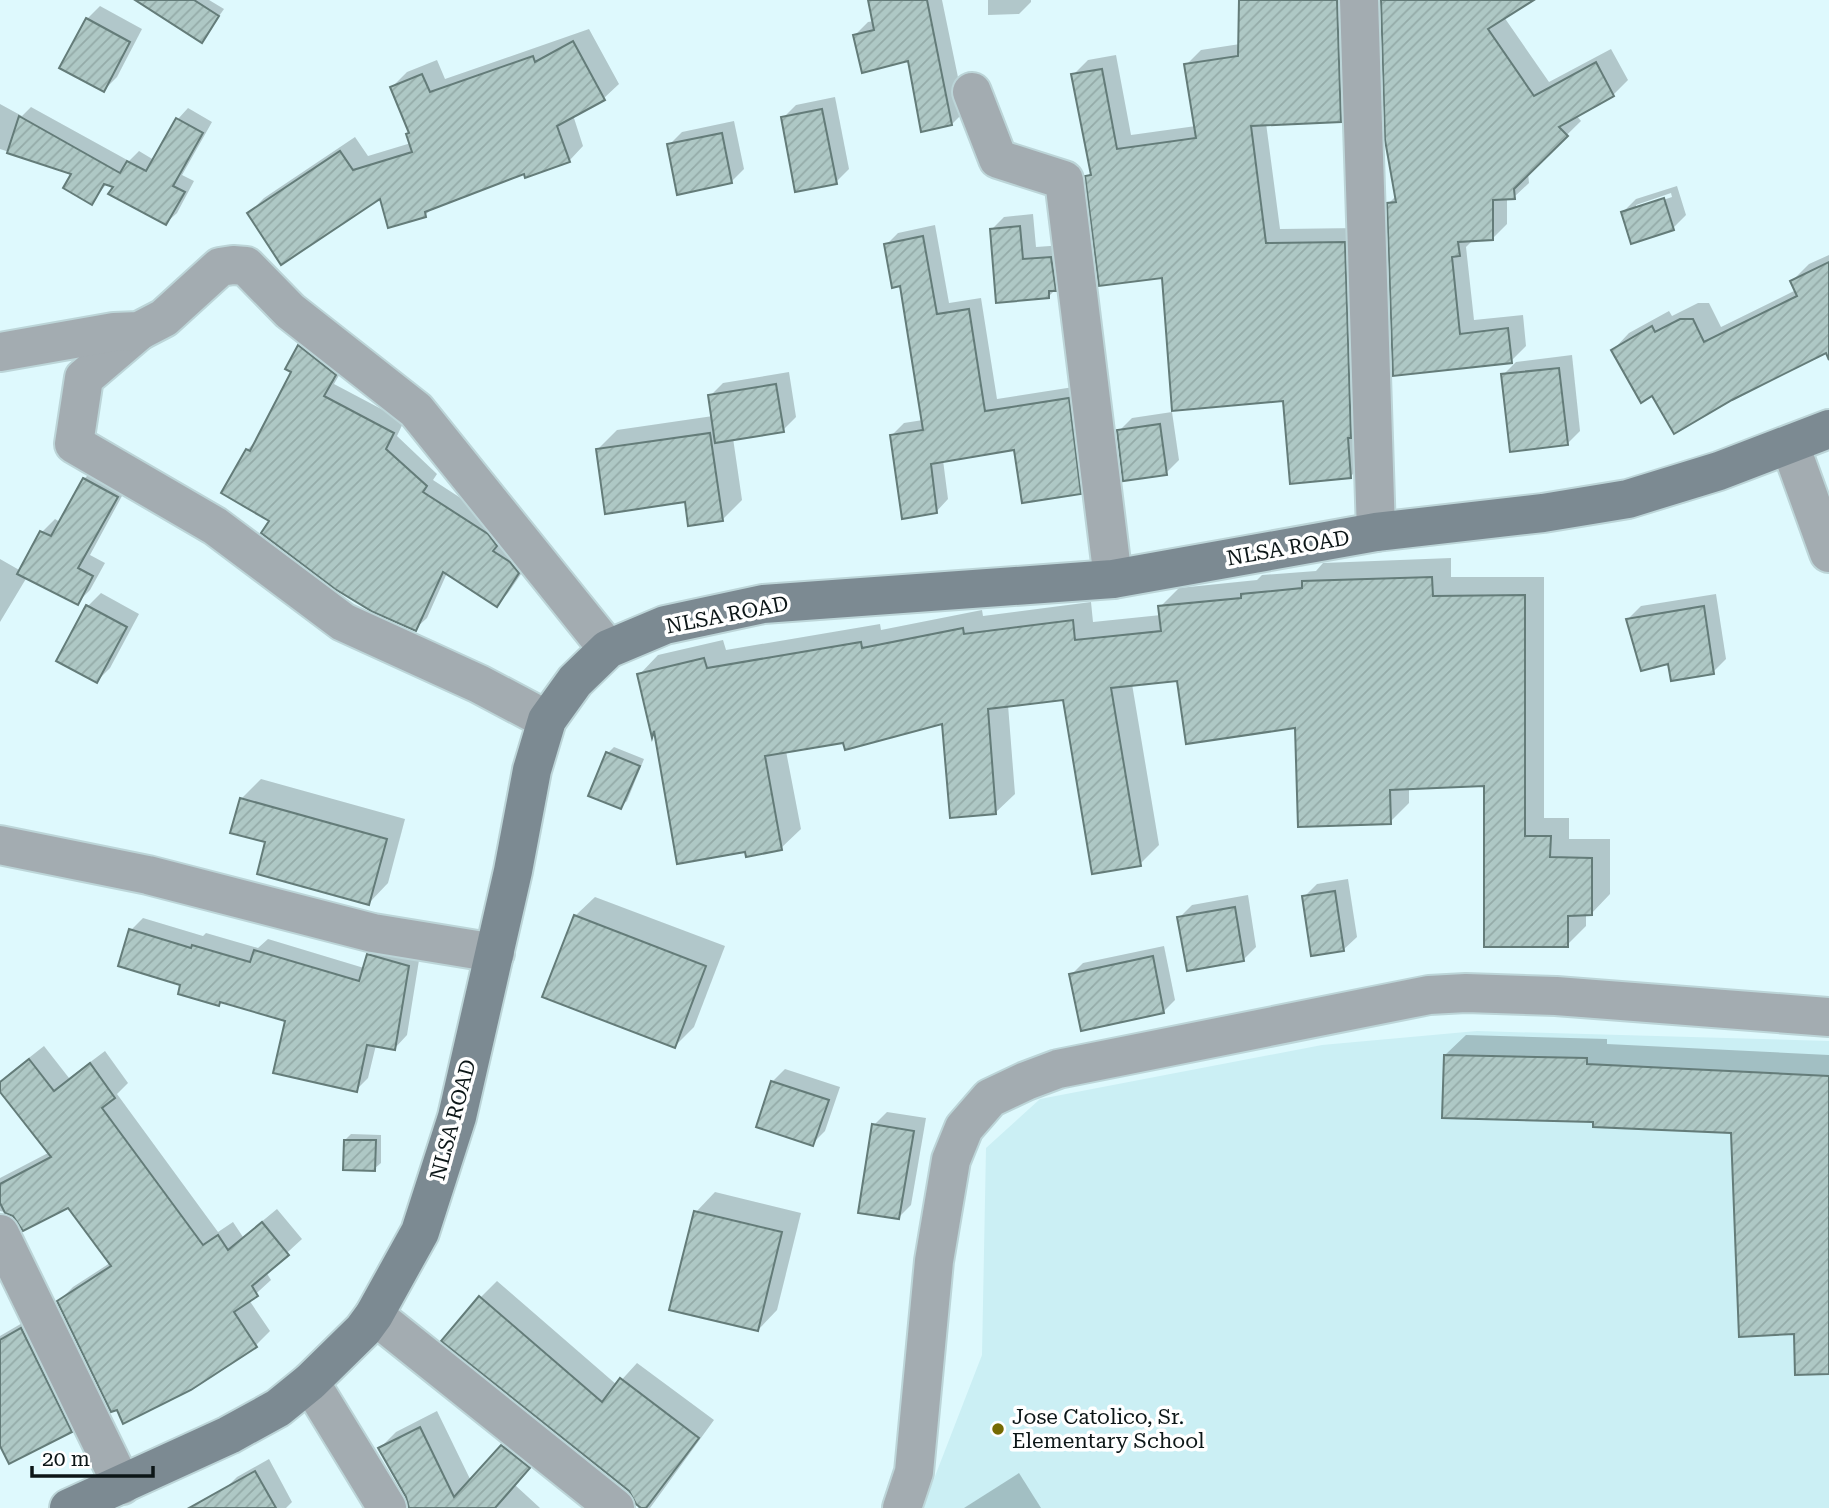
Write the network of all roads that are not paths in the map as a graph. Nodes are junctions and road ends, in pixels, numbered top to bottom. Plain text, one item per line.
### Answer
1 (1359, 0) edge
2 (972, 92) dead end
3 (139, 331) junction
4 (0, 352) edge
5 (1829, 429) edge
6 (1790, 445) junction
7 (1376, 532) junction
8 (1829, 553) edge
9 (1113, 579) junction
10 (608, 649) junction
11 (547, 720) junction
12 (0, 845) edge
13 (495, 953) junction
14 (1829, 1017) edge
15 (0, 1234) edge
16 (374, 1315) junction
17 (310, 1382) junction
18 (121, 1485) junction
19 (69, 1508) edge
20 (387, 1508) edge
21 (615, 1508) edge
22 (902, 1508) edge

1 - 7 street
2 - 9 street
3 - 4 street
3 - 10 street
3 - 11 street
5 - 6 main road, NLSA ROAD
6 - 7 main road, NLSA ROAD
6 - 8 street
7 - 9 main road, NLSA ROAD
9 - 10 main road, NLSA ROAD
10 - 11 main road, NLSA ROAD
11 - 13 main road, NLSA ROAD
12 - 13 street
13 - 16 main road, NLSA ROAD
14 - 22 street
15 - 18 street
16 - 17 main road, NLSA ROAD
16 - 21 street
17 - 18 main road, NLSA ROAD
17 - 20 street
18 - 19 main road, NLSA ROAD

